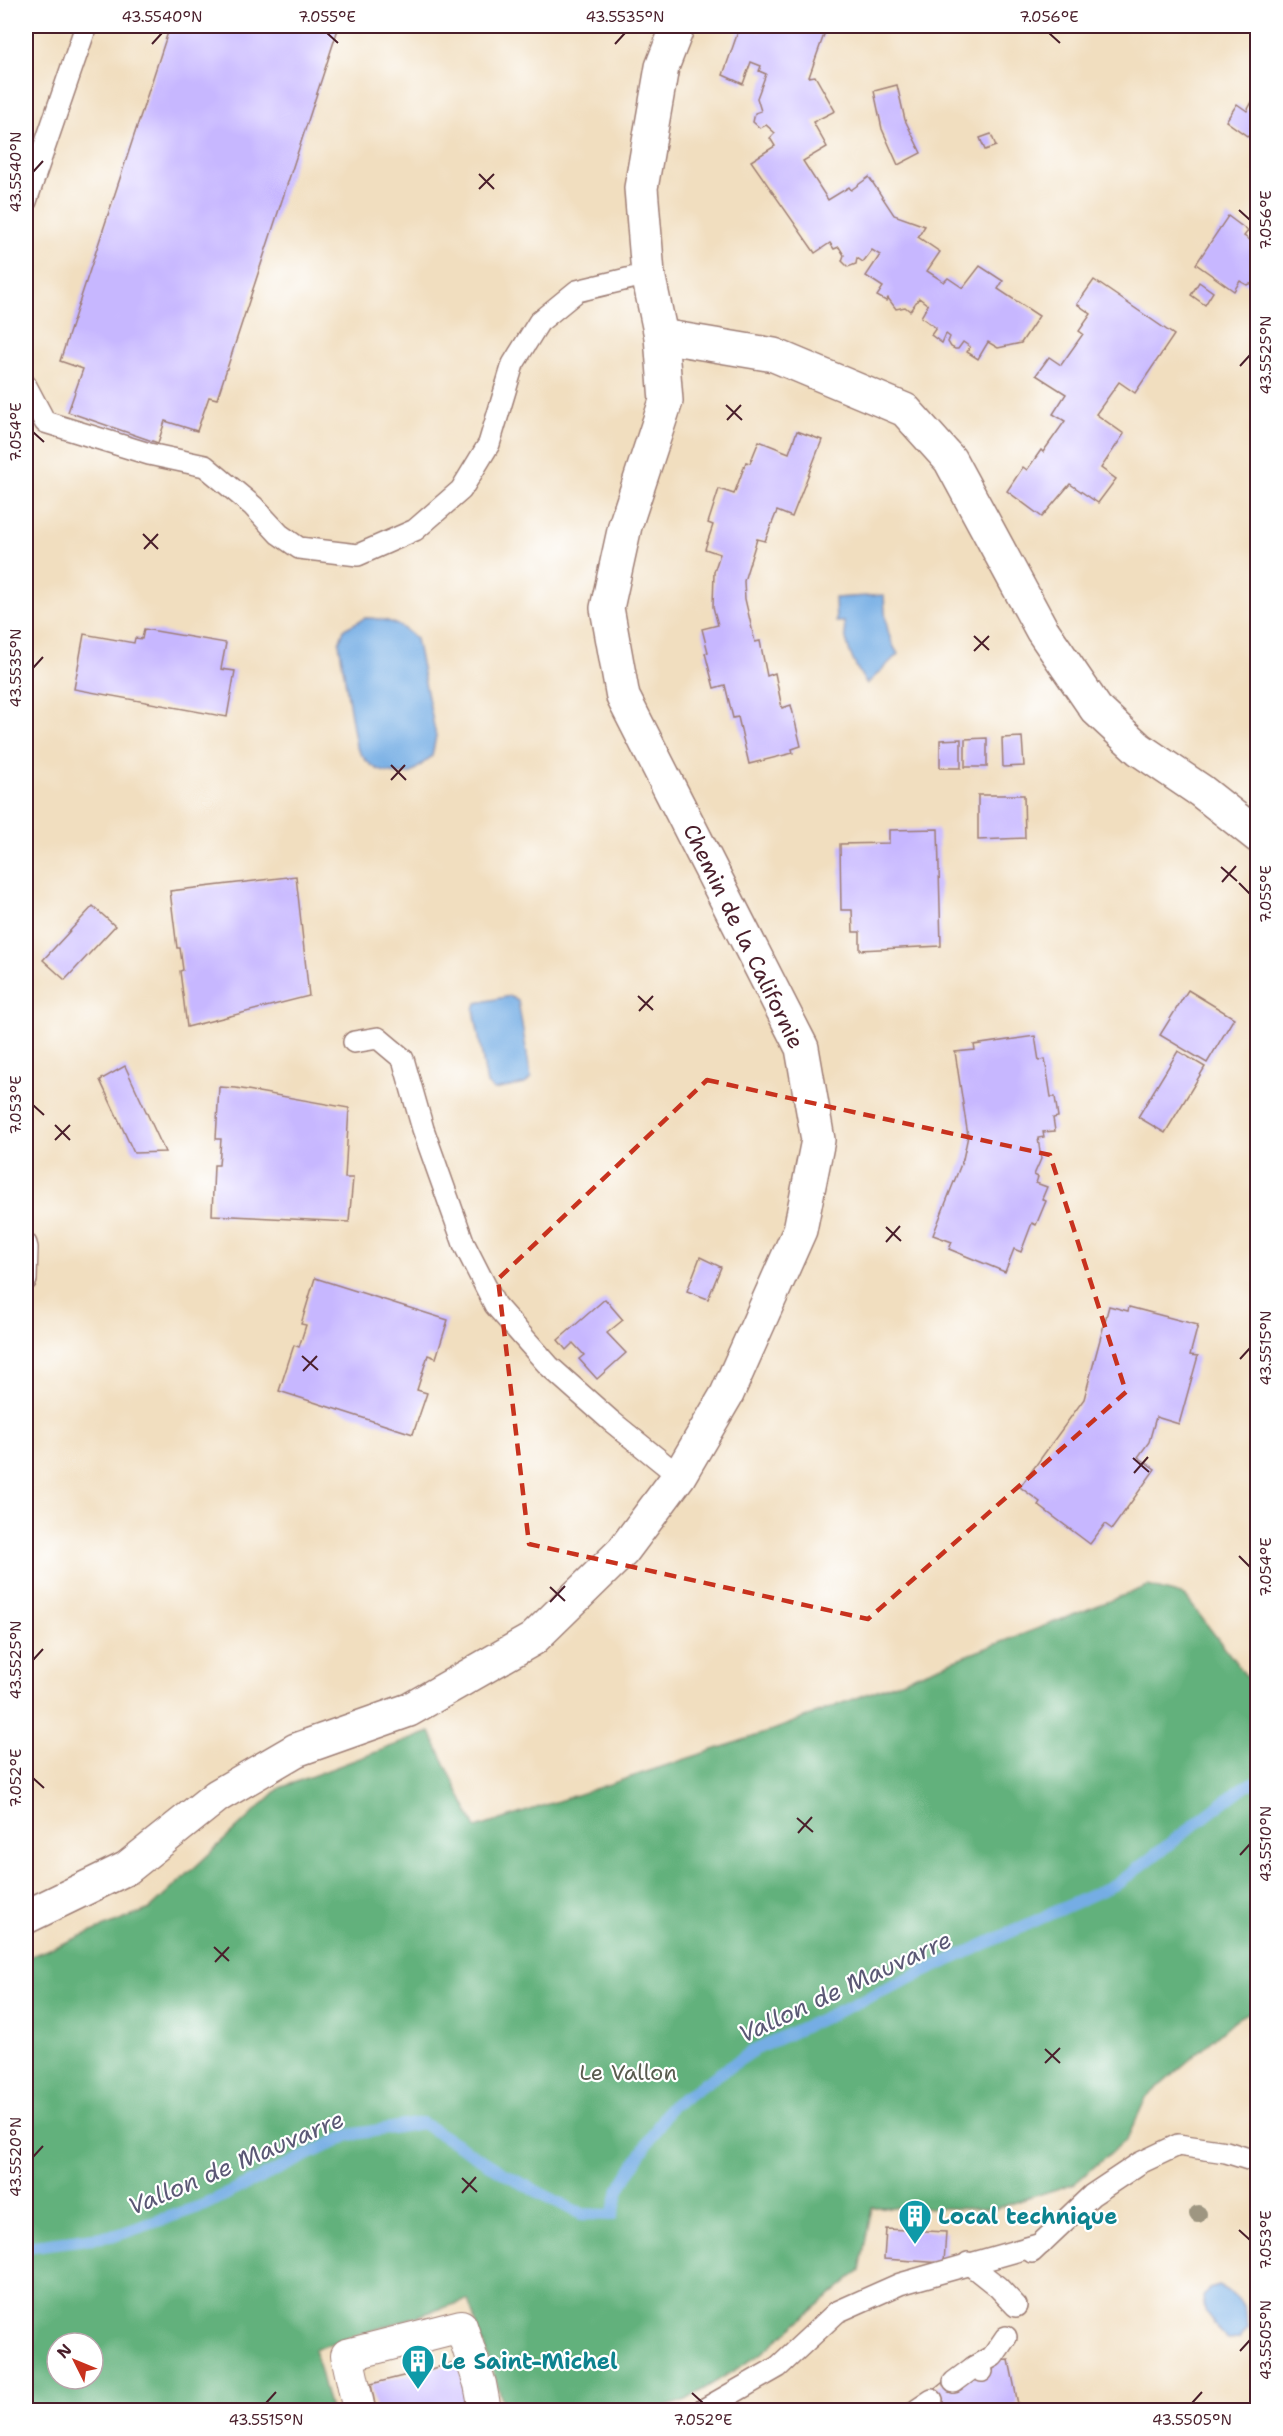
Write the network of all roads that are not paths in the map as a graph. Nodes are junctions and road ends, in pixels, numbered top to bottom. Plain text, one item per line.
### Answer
1 (86, 26) edge
2 (678, 26) edge
3 (26, 201) edge
4 (648, 274) junction
5 (661, 336) junction
6 (26, 386) edge
7 (1257, 836) edge
8 (354, 1042) dead end
9 (26, 1244) edge
10 (26, 1280) edge
11 (679, 1476) junction
12 (26, 1917) edge
13 (1257, 2162) edge
14 (968, 2263) junction
15 (1016, 2306) dead end
16 (1006, 2337) dead end
17 (954, 2382) dead end
18 (358, 2410) edge
19 (485, 2410) edge
20 (703, 2410) edge

1 - 3 lane
2 - 4 street, Chemin de la Californie
4 - 5 street, Chemin de la Californie
4 - 6 lane
5 - 7 street
5 - 11 street, Chemin de la Californie
8 - 11 lane
9 - 10 lane
11 - 12 street, Chemin de la Californie
13 - 14 lane
14 - 15 lane
14 - 20 lane
16 - 17 lane
18 - 19 street

